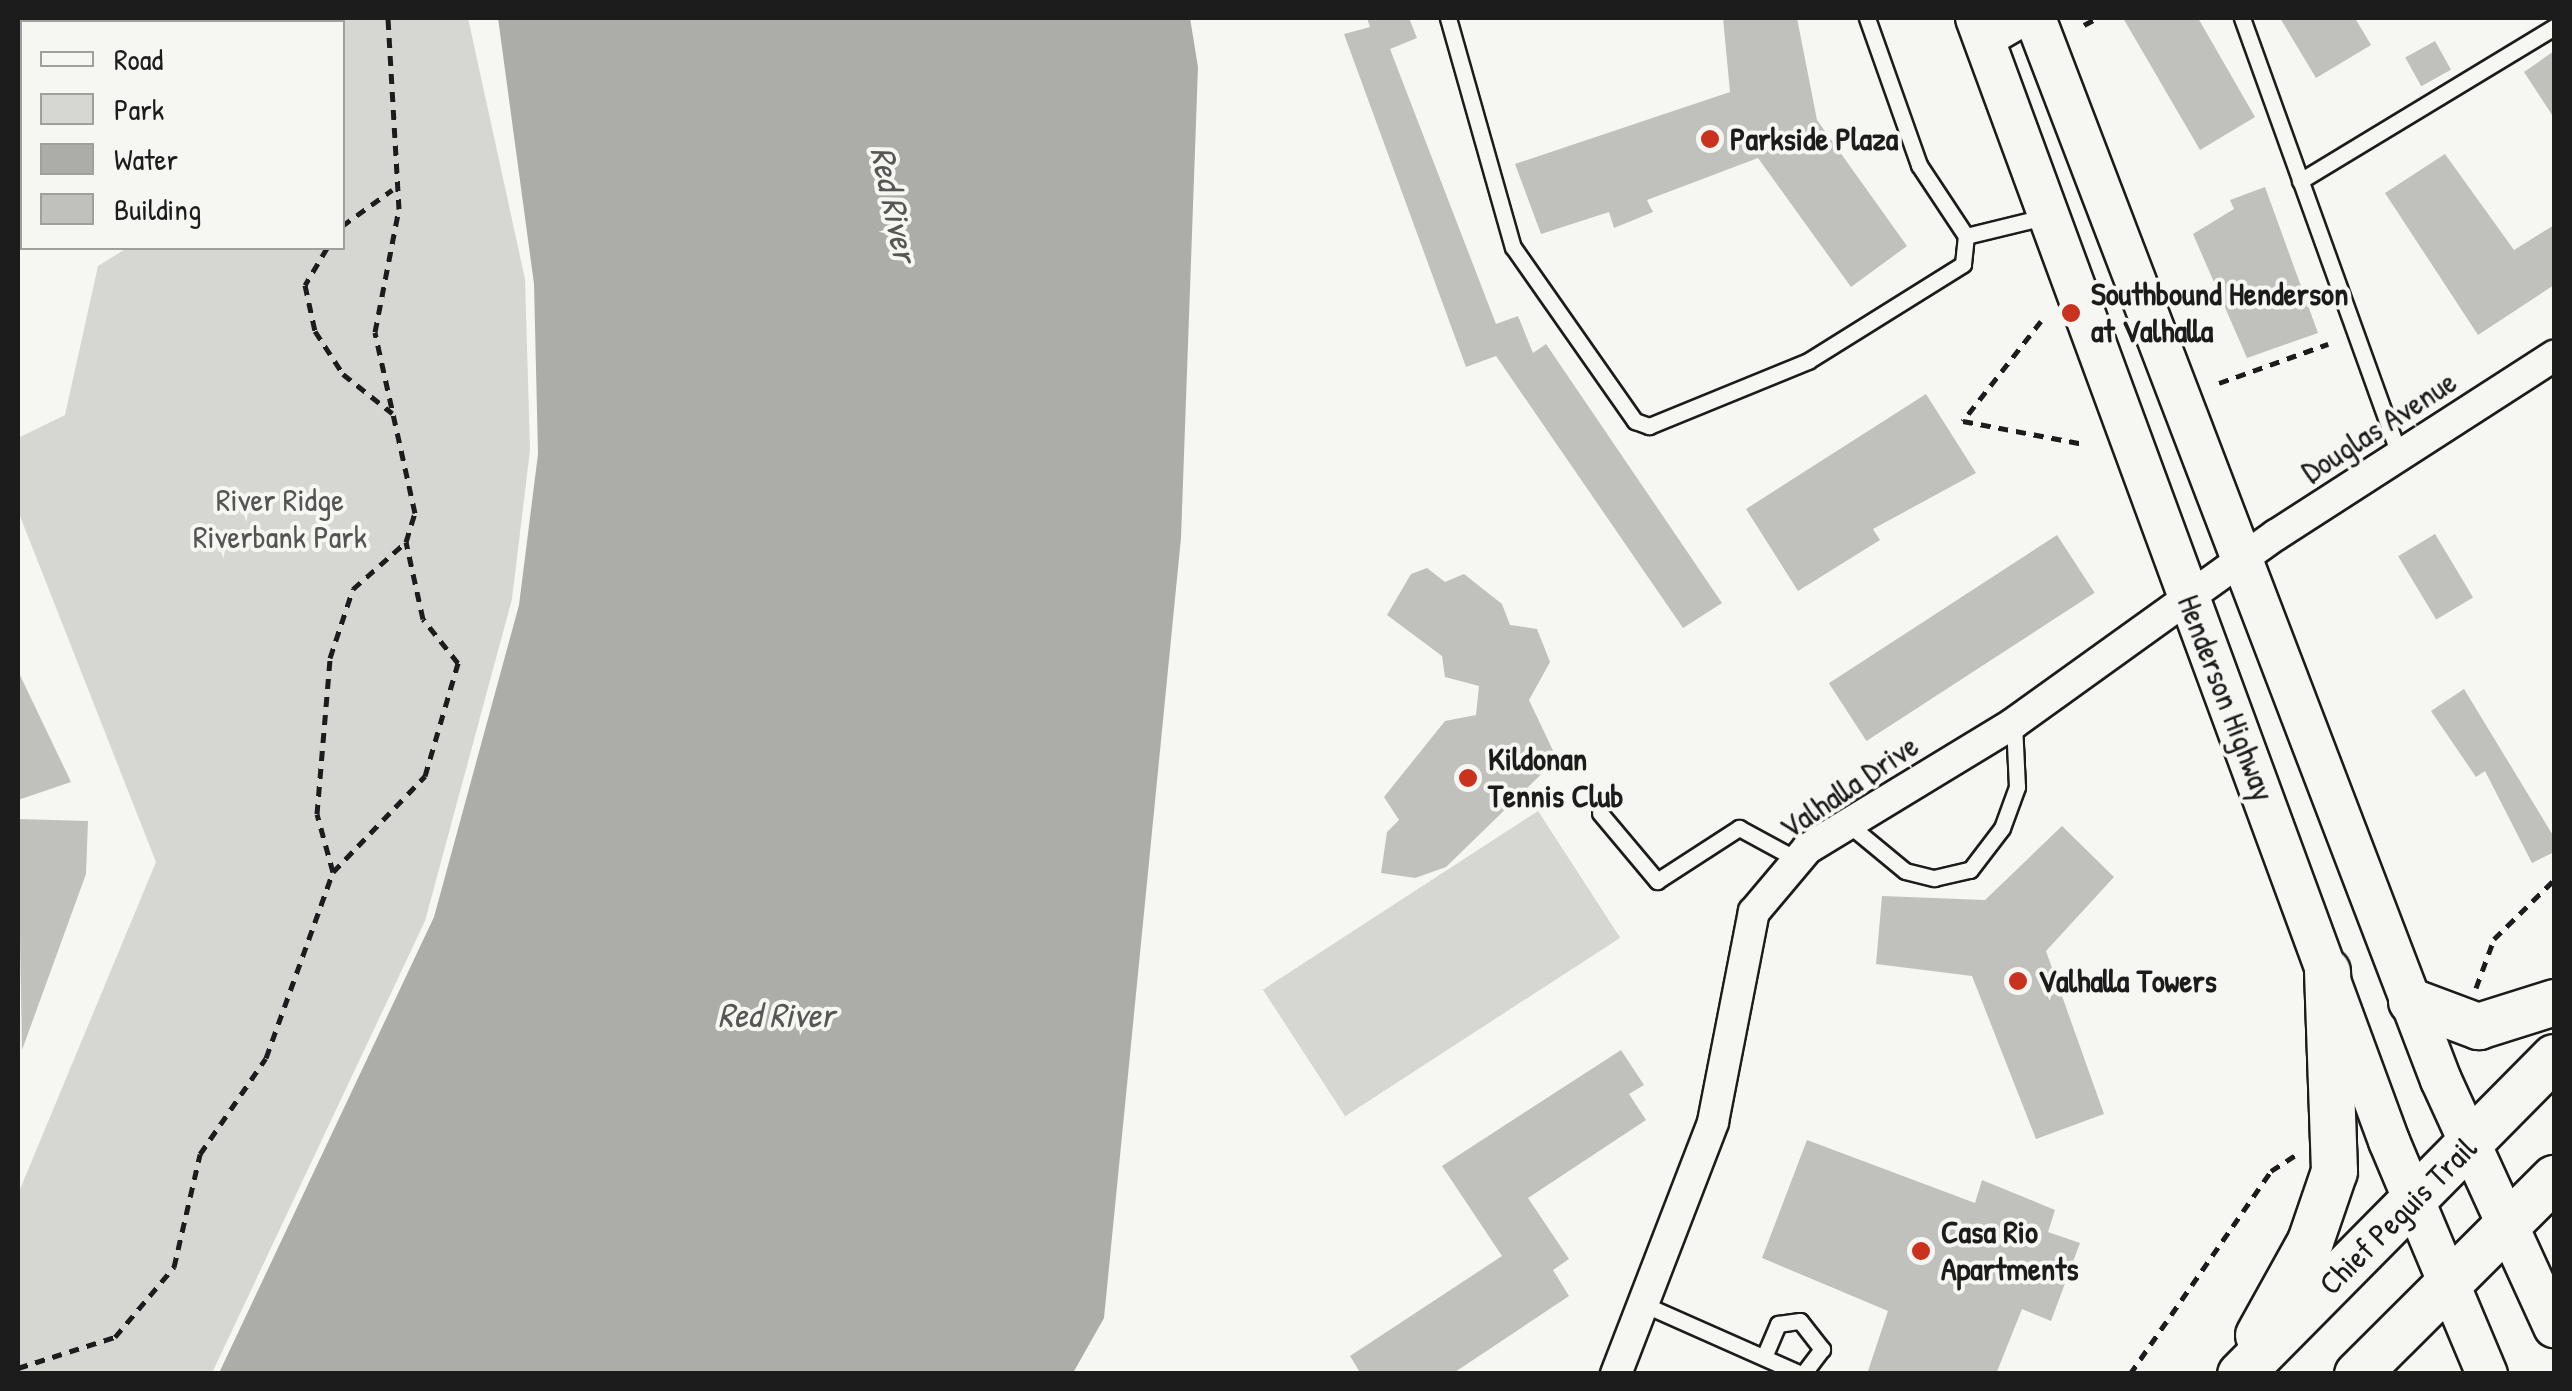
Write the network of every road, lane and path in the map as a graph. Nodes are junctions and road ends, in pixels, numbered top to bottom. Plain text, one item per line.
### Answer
1 (388, 18) edge
2 (1448, 18) edge
3 (1867, 18) edge
4 (2032, 18) edge
5 (2098, 18) edge
6 (2242, 18) edge
7 (2084, 26) dead end
8 (2554, 27) edge
9 (1981, 30) edge
10 (2300, 181) junction
11 (392, 190) junction
12 (2048, 216) junction
13 (345, 224) edge
14 (1966, 236) junction
15 (326, 250) edge
16 (2041, 321) dead end
17 (2328, 344) dead end
18 (2554, 356) edge
19 (2218, 384) dead end
20 (394, 415) junction
21 (2084, 444) dead end
22 (2399, 456) junction
23 (406, 542) junction
24 (2243, 560) junction
25 (2189, 604) junction
26 (2014, 722) junction
27 (1600, 813) dead end
28 (1847, 823) junction
29 (1798, 860) junction
30 (333, 872) junction
31 (2554, 880) edge
32 (2327, 971) junction
33 (2474, 1000) dead end
34 (2410, 1002) junction
35 (2554, 1002) edge
36 (2554, 1057) edge
37 (2470, 1142) junction
38 (2297, 1152) dead end
39 (2554, 1178) edge
40 (2413, 1200) junction
41 (2507, 1224) junction
42 (2448, 1282) junction
43 (1643, 1304) junction
44 (2554, 1327) edge
45 (1764, 1357) junction
46 (18, 1368) edge
47 (1616, 1374) edge
48 (1802, 1374) edge
49 (2130, 1374) edge
50 (2238, 1374) edge
51 (2357, 1374) edge
52 (2487, 1374) edge

1 - 11 path
2 - 14 lane
3 - 14 lane
4 - 9 street
4 - 24 main road, Henderson Highway
5 - 7 path
6 - 10 lane
8 - 10 lane
9 - 12 main road, Henderson Highway
10 - 22 lane
11 - 13 path
11 - 20 path
12 - 14 lane
12 - 25 main road, Henderson Highway
15 - 20 path
16 - 21 path
17 - 19 path
18 - 22 street, Douglas Avenue
20 - 23 path
22 - 24 street, Douglas Avenue
23 - 30 path
23 - 30 path
24 - 25 street, Valhalla Drive
24 - 34 main road, Henderson Highway
25 - 26 street, Valhalla Drive
25 - 32 main road, Henderson Highway
26 - 28 street, Valhalla Drive
26 - 28 lane
27 - 29 lane
28 - 29 street, Valhalla Drive
29 - 43 street, Valhalla Drive
30 - 46 path
31 - 33 path
32 - 40 main road, Henderson Highway
32 - 50 main road
34 - 35 main road
34 - 37 main road, Henderson Highway
36 - 37 main road, Chief Peguis Trail
37 - 40 main road, Chief Peguis Trail
37 - 41 main road, Henderson Highway
38 - 49 path
39 - 41 main road
40 - 42 main road, Henderson Highway
40 - 50 main road, Chief Peguis Trail
41 - 42 main road
41 - 44 main road, Henderson Highway
42 - 51 main road
42 - 52 main road, Henderson Highway
43 - 45 lane
43 - 47 street, Valhalla Drive
45 - 48 lane
45 - 48 lane

